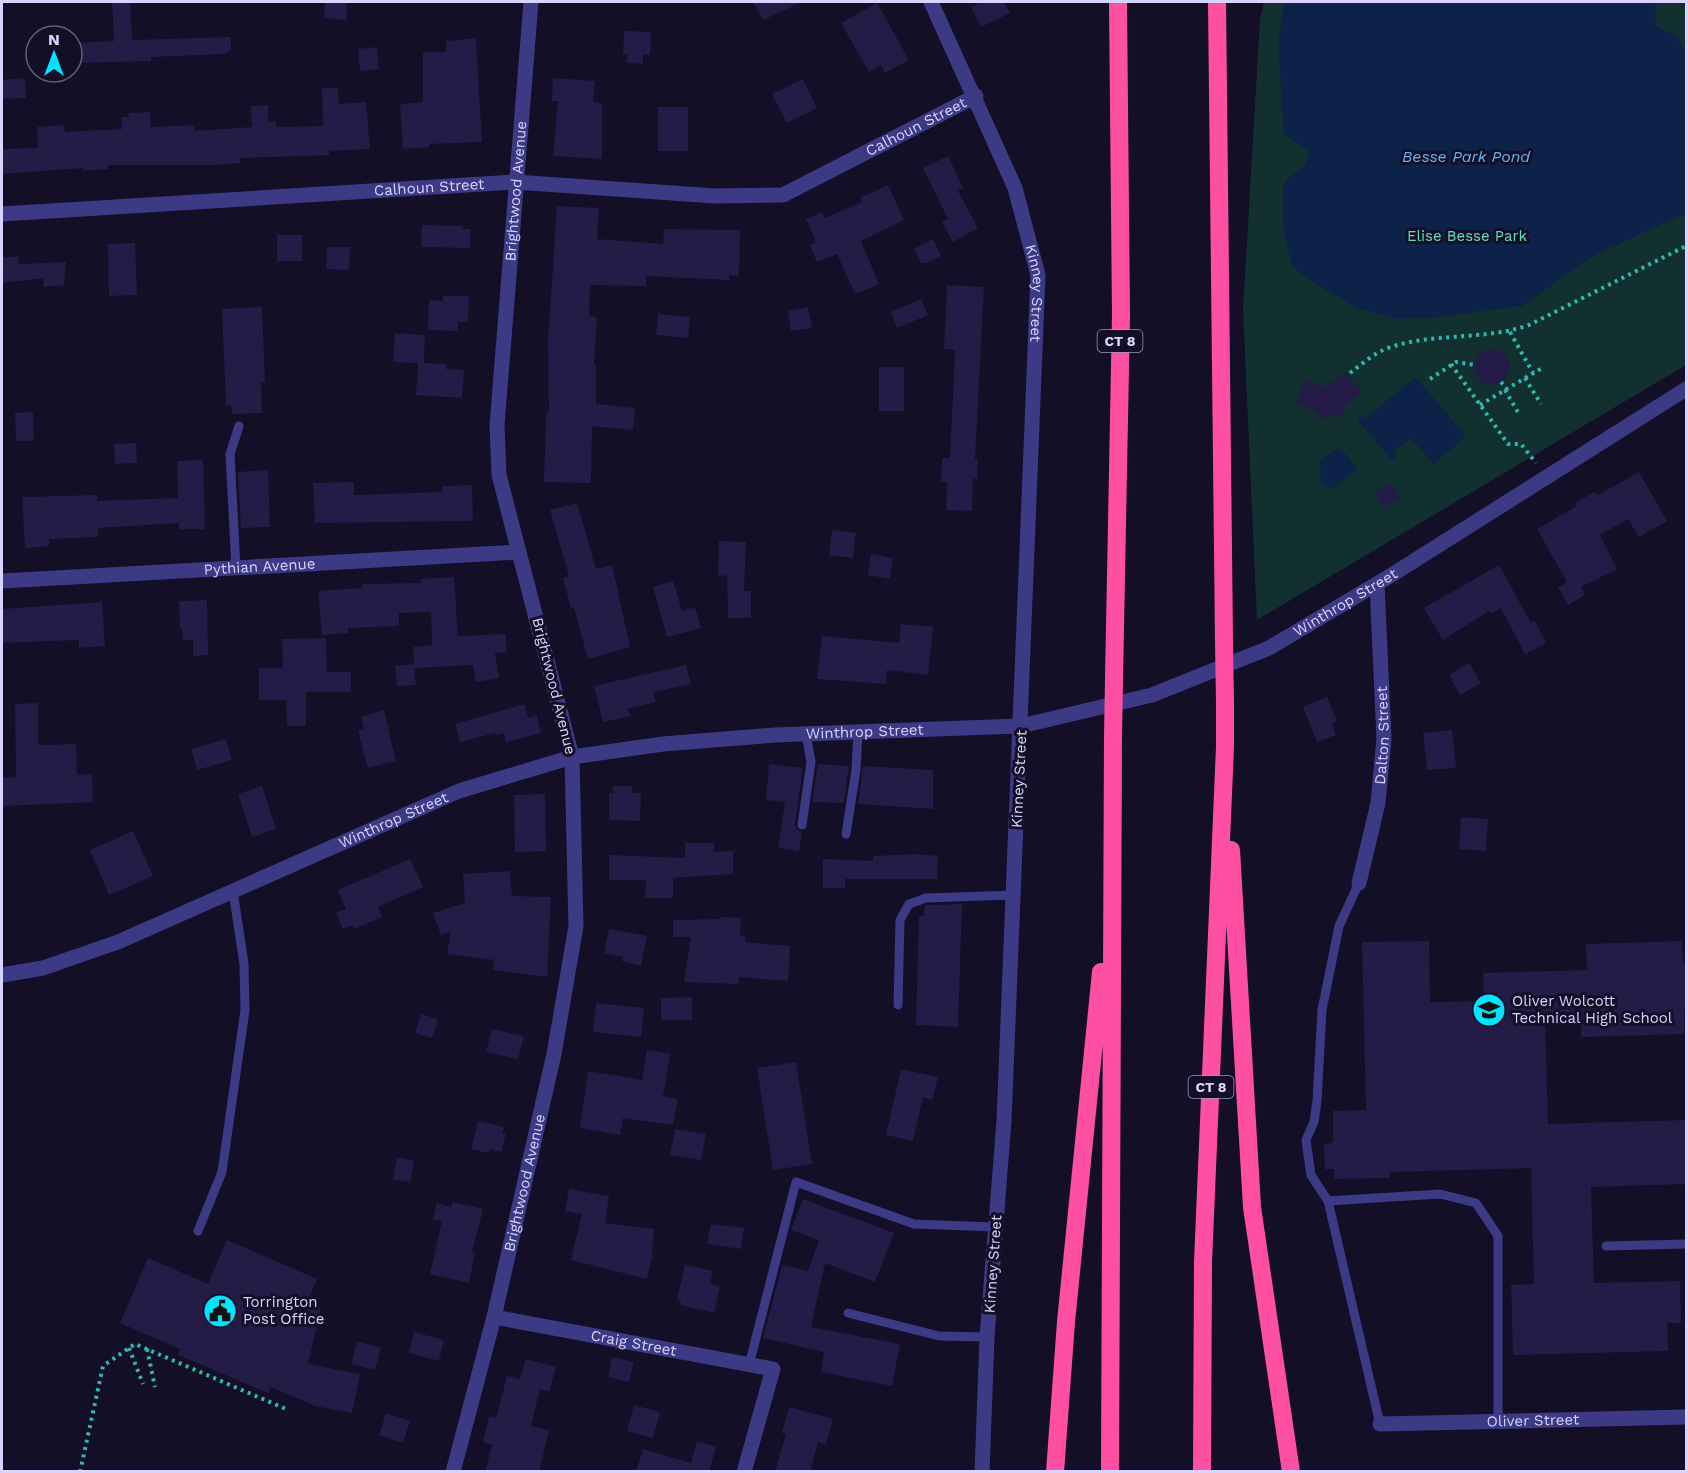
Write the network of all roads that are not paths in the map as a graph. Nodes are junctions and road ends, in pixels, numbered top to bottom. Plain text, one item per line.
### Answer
1 (531, 2) edge
2 (931, 2) edge
3 (1118, 2) edge
4 (1216, 2) edge
5 (976, 96) junction
6 (515, 182) junction
7 (2, 214) edge
8 (1686, 389) edge
9 (239, 426) dead end
10 (519, 552) junction
11 (236, 569) junction
12 (2, 581) edge
13 (1377, 584) junction
14 (1021, 726) junction
15 (858, 732) junction
16 (806, 734) junction
17 (1225, 747) junction
18 (572, 757) junction
19 (802, 825) dead end
20 (846, 834) dead end
21 (1111, 878) junction
22 (1359, 883) joint
23 (233, 891) junction
24 (1014, 895) junction
25 (2, 975) edge
26 (898, 1005) dead end
27 (1328, 1201) junction
28 (995, 1227) junction
29 (198, 1231) dead end
30 (1686, 1244) edge
31 (1606, 1246) dead end
32 (848, 1313) dead end
33 (494, 1317) junction
34 (987, 1337) junction
35 (749, 1365) junction
36 (1686, 1418) edge
37 (1498, 1422) junction
38 (1380, 1424) joint
39 (453, 1472) edge
40 (744, 1472) edge
41 (982, 1472) edge
42 (1055, 1472) edge
43 (1110, 1472) edge
44 (1202, 1472) edge
45 (1291, 1472) edge

1 - 6 street, Brightwood Avenue
2 - 5 street, Kinney Street
3 - 21 highway, CT 8, bridge
4 - 17 highway, CT 8, bridge
5 - 6 street, Calhoun Street
5 - 14 street, Kinney Street
6 - 7 street, Calhoun Street
6 - 10 street, Brightwood Avenue
8 - 13 street, Winthrop Street
9 - 11 lane
10 - 11 street, Pythian Avenue
10 - 18 street, Brightwood Avenue
11 - 12 street, Pythian Avenue
13 - 14 street, Winthrop Street
13 - 22 street, Dalton Street
14 - 15 street, Winthrop Street
14 - 24 street, Kinney Street
15 - 16 street, Winthrop Street
15 - 20 lane
16 - 18 street, Winthrop Street
16 - 19 lane
17 - 44 highway, CT 8
17 - 45 highway
18 - 23 street, Winthrop Street
18 - 33 street, Brightwood Avenue
21 - 42 highway
21 - 43 highway, CT 8
22 - 27 lane
23 - 25 street, Winthrop Street
23 - 29 lane
24 - 26 lane
24 - 28 street, Kinney Street
27 - 37 lane
27 - 38 lane
28 - 34 street, Kinney Street
28 - 35 lane
30 - 31 lane
32 - 34 lane
33 - 35 street, Craig Street
33 - 39 street, Brightwood Avenue
34 - 41 street, Kinney Street
35 - 40 street, Craig Street
36 - 37 street, Oliver Street
37 - 38 street, Oliver Street

